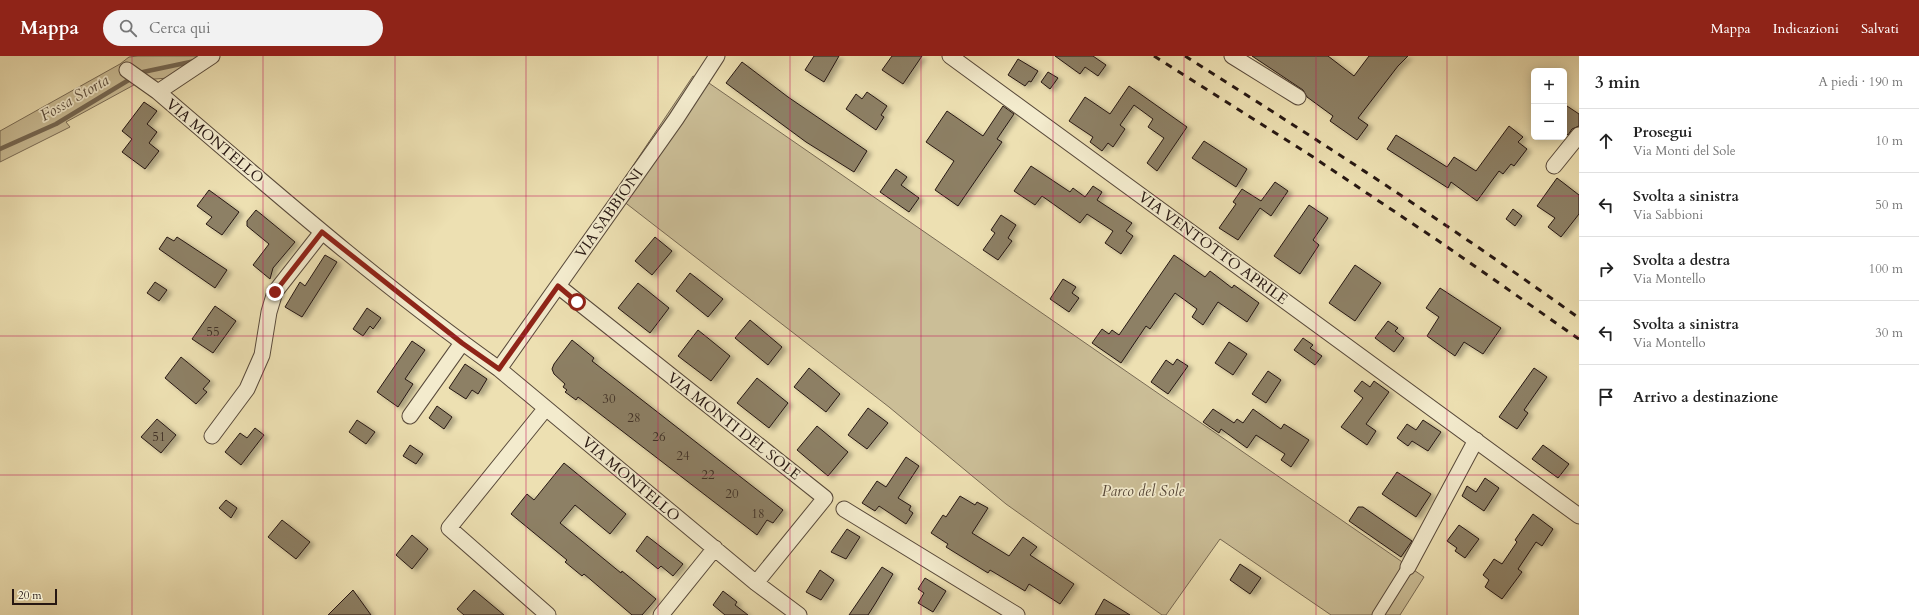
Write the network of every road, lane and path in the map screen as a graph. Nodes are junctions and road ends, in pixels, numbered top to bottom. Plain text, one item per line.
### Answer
1 (212, 56) edge
2 (718, 56) edge
3 (950, 56) edge
4 (1232, 56) edge
5 (128, 70) dead end
6 (158, 92) junction
7 (1298, 97) dead end
8 (1579, 135) edge
9 (1554, 166) dead end
10 (322, 232) junction
11 (558, 286) junction
12 (462, 343) junction
13 (499, 369) junction
14 (546, 408) junction
15 (410, 416) dead end
16 (212, 436) dead end
17 (1476, 440) junction
18 (844, 509) dead end
19 (1579, 516) edge
20 (715, 548) junction
21 (1408, 567) joint
22 (756, 583) junction
23 (548, 615) edge
24 (661, 615) edge
25 (799, 615) edge
26 (1017, 615) edge
27 (1378, 615) edge

1 - 6 street, VIA MONTELLO
2 - 11 street, VIA SABBIONI
3 - 17 street, VIA VENTOTTO APRILE
4 - 7 street
5 - 6 street
6 - 10 street, VIA MONTELLO
8 - 9 street
10 - 12 street, VIA MONTELLO
10 - 16 street
11 - 13 street, VIA SABBIONI
11 - 22 street, VIA MONTI DEL SOLE
12 - 13 street, VIA MONTELLO
12 - 15 street
13 - 14 street, VIA MONTELLO
14 - 20 street, VIA MONTELLO
14 - 23 street
17 - 19 street, VIA VENTOTTO APRILE
17 - 21 street
18 - 26 street
20 - 22 street, VIA MONTELLO
20 - 24 street
21 - 27 street
22 - 25 street, VIA MONTELLO

